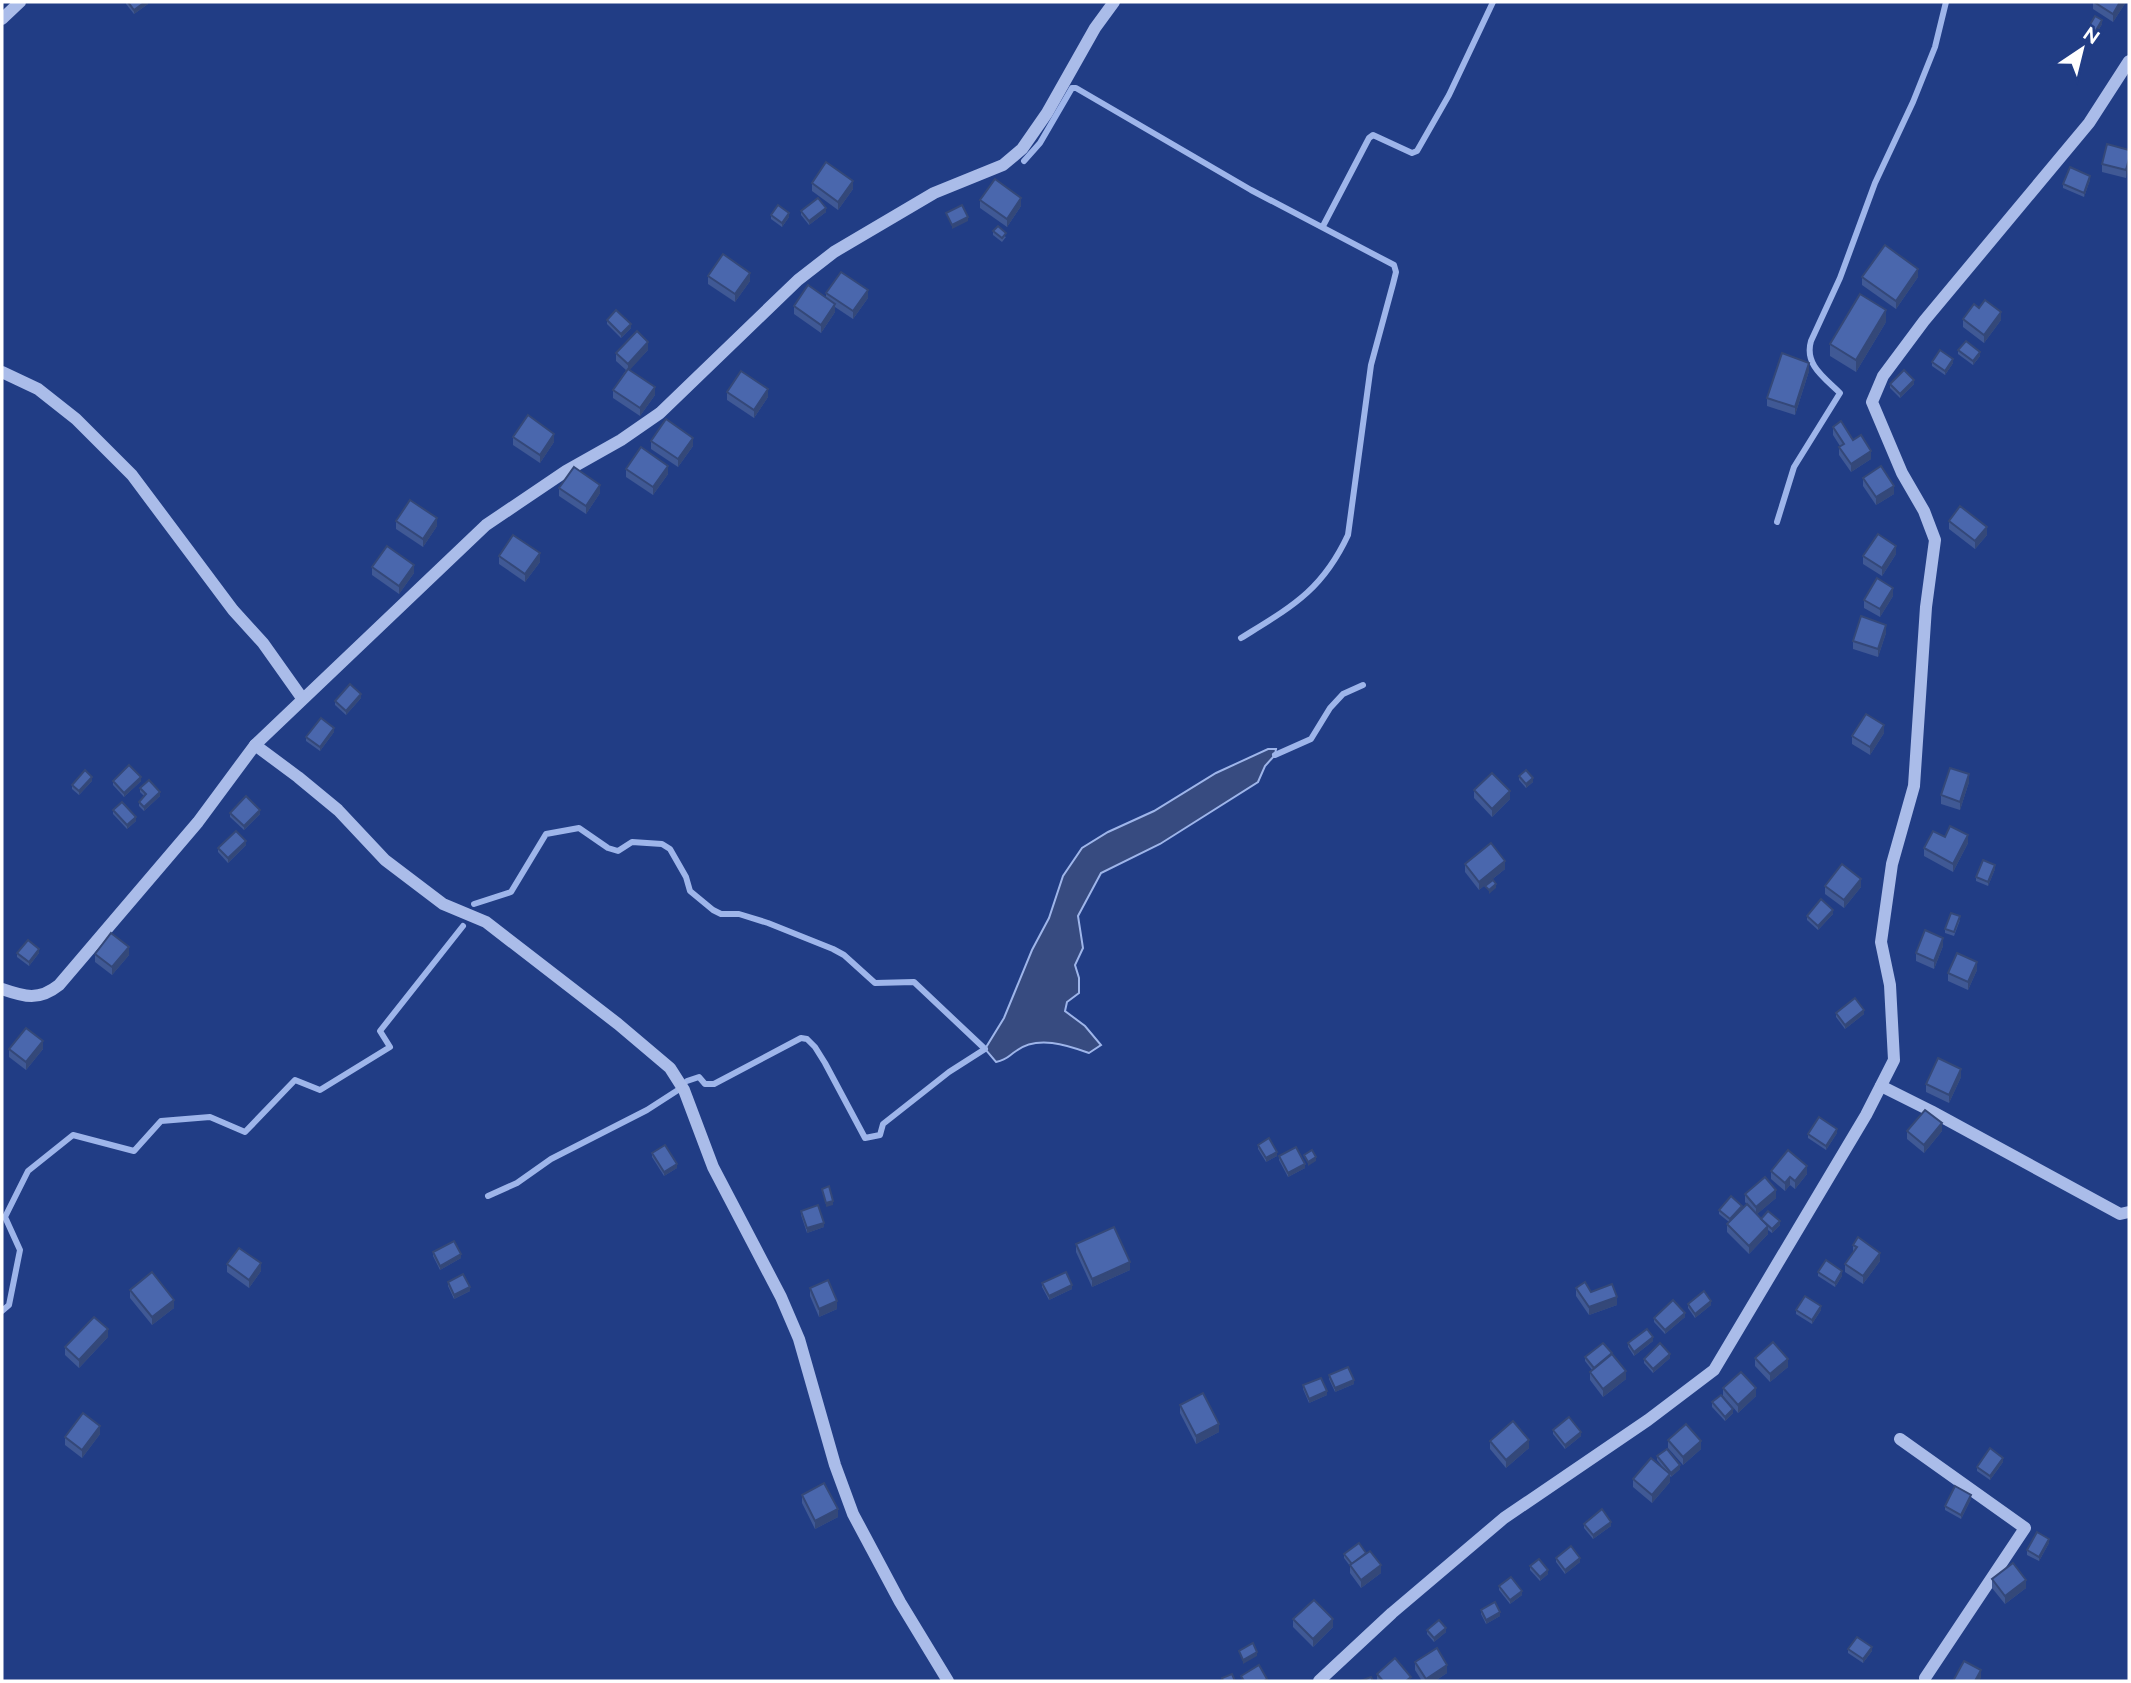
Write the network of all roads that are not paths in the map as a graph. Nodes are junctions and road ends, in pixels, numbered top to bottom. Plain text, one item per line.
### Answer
1 (20, 2) edge
2 (1114, 2) edge
3 (2, 19) edge
4 (2129, 61) edge
5 (2, 372) edge
6 (302, 698) junction
7 (255, 745) junction
8 (2, 989) edge
9 (1881, 1086) junction
10 (2129, 1212) edge
11 (1900, 1439) dead end
12 (1925, 1678) dead end
13 (948, 1681) edge
14 (1319, 1681) edge

1 - 3 street
2 - 6 street
4 - 9 street
5 - 6 street
6 - 7 street
7 - 8 street
7 - 13 street
9 - 10 street
9 - 14 street
11 - 12 street

